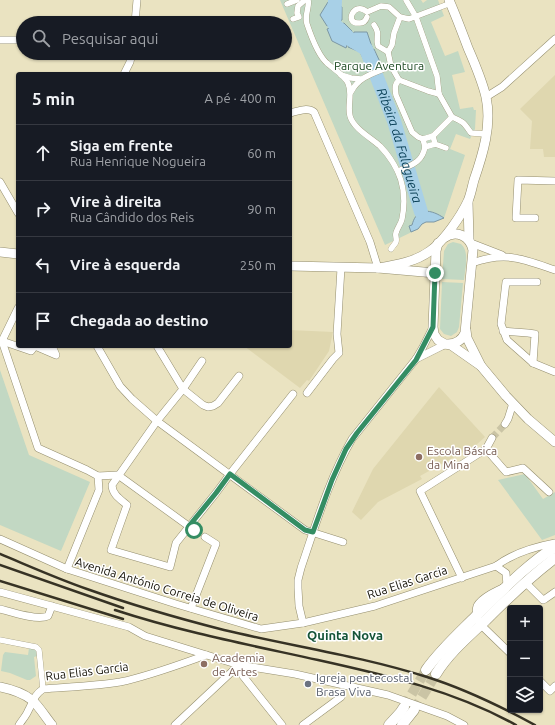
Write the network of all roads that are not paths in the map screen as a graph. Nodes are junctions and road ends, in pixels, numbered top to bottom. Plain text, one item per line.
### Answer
1 (137, 0) edge
2 (297, 0) edge
3 (306, 0) edge
4 (406, 0) edge
5 (450, 2) edge
6 (287, 4) dead end
7 (136, 16) edge
8 (367, 17) dead end
9 (416, 17) junction
10 (400, 18) junction
11 (294, 19) dead end
12 (374, 25) dead end
13 (555, 39) edge
14 (0, 40) edge
15 (16, 40) edge
16 (388, 52) junction
17 (130, 60) edge
18 (391, 66) junction
19 (125, 72) edge
20 (341, 75) junction
21 (361, 79) junction
22 (399, 80) junction
23 (351, 92) junction
24 (439, 94) junction
25 (486, 97) junction
26 (292, 113) edge
27 (452, 117) junction
28 (486, 134) junction
29 (433, 136) junction
30 (423, 139) junction
31 (435, 144) junction
32 (425, 147) junction
33 (446, 148) dead end
34 (399, 170) junction
35 (555, 181) edge
36 (0, 182) edge
37 (468, 200) junction
38 (16, 210) edge
39 (535, 218) dead end
40 (441, 240) junction
41 (470, 242) junction
42 (391, 250) dead end
43 (0, 252) edge
44 (16, 254) edge
45 (506, 257) junction
46 (472, 263) junction
47 (292, 266) edge
48 (341, 268) junction
49 (378, 268) junction
50 (555, 270) edge
51 (435, 273) junction
52 (537, 282) dead end
53 (16, 312) edge
54 (433, 327) junction
55 (466, 330) junction
56 (503, 331) junction
57 (2, 341) junction
58 (448, 344) junction
59 (16, 346) edge
60 (22, 348) edge
61 (33, 348) edge
62 (40, 348) edge
63 (53, 348) edge
64 (98, 348) edge
65 (159, 348) edge
66 (202, 360) dead end
67 (416, 360) junction
68 (533, 363) junction
69 (481, 366) junction
70 (555, 372) edge
71 (239, 376) dead end
72 (183, 390) junction
73 (308, 393) dead end
74 (294, 394) dead end
75 (513, 403) junction
76 (157, 421) junction
77 (505, 424) tunnel mouth
78 (492, 438) tunnel mouth
79 (555, 442) edge
80 (486, 449) junction
81 (230, 474) junction
82 (118, 475) junction
83 (98, 476) junction
84 (112, 490) junction
85 (549, 492) dead end
86 (97, 495) junction
87 (192, 528) junction
88 (313, 532) junction
89 (205, 537) tunnel mouth
90 (0, 539) edge
91 (343, 542) dead end
92 (555, 543) edge
93 (555, 547) edge
94 (555, 558) edge
95 (496, 566) junction
96 (537, 566) junction
97 (67, 569) junction
98 (462, 578) junction
99 (525, 582) junction
100 (507, 586) junction
101 (0, 592) edge
102 (555, 592) edge
103 (52, 606) junction
104 (191, 608) junction
105 (0, 609) edge
106 (479, 620) junction
107 (303, 623) junction
108 (261, 629) joint
109 (0, 640) edge
110 (507, 650) edge
111 (206, 655) junction
112 (239, 665) junction
113 (426, 670) tunnel mouth
114 (436, 674) tunnel mouth
115 (543, 683) edge
116 (0, 687) edge
117 (553, 688) edge
118 (43, 689) junction
119 (341, 698) dead end
120 (32, 701) junction
121 (19, 725) edge
122 (52, 725) edge
123 (175, 725) edge
124 (282, 725) edge
125 (303, 725) edge
126 (389, 725) edge
127 (402, 725) edge
128 (464, 725) edge

1 - 7 street
2 - 6 street
3 - 11 street
3 - 20 street
4 - 9 street
5 - 9 street
5 - 25 street
8 - 10 street
9 - 10 street
9 - 24 street
10 - 16 street
12 - 16 street
13 - 25 street
14 - 15 street
16 - 18 street
17 - 19 street
18 - 21 street
18 - 22 street
20 - 21 street
20 - 23 street
21 - 23 street
22 - 24 street
22 - 30 street
23 - 34 street
24 - 27 street
25 - 28 street
26 - 49 street
27 - 28 street
27 - 29 street
28 - 37 street
29 - 30 street
29 - 31 street
30 - 32 street
31 - 32 street
31 - 33 street
32 - 34 street
34 - 42 street
35 - 39 street
36 - 38 street
37 - 40 street
37 - 41 street
40 - 41 street
40 - 49 street
40 - 51 street
41 - 45 street
41 - 46 street
43 - 44 street
45 - 46 street
45 - 50 street
46 - 55 street
47 - 48 street
48 - 49 street
48 - 73 street
49 - 51 street
51 - 54 street
52 - 56 street
53 - 57 street
54 - 58 street
54 - 67 street
55 - 58 street
55 - 69 street
56 - 68 street
56 - 68 street
57 - 59 street
57 - 83 street
58 - 67 street
58 - 69 street
60 - 61 street
62 - 63 street
64 - 76 street
65 - 72 street
66 - 72 street
67 - 88 street
68 - 70 street
69 - 75 street
71 - 72 street
72 - 76 street
74 - 81 street
75 - 77 street
75 - 79 street
76 - 81 street
76 - 82 street
78 - 80 street
80 - 85 street
80 - 98 street
81 - 87 street
81 - 88 street
82 - 83 street
82 - 84 street
82 - 87 street
83 - 86 street
84 - 86 street
84 - 87 street
86 - 97 street
88 - 91 street
88 - 107 street
89 - 104 street
90 - 97 street, Avenida António Correia de Oliveira
92 - 95 street, Rua Elias Garcia
93 - 96 main road
94 - 96 main road
95 - 98 street, Rua Elias Garcia
95 - 100 street
96 - 99 main road
96 - 100 main road
97 - 104 street, Avenida António Correia de Oliveira
98 - 107 street, Rua Elias Garcia
99 - 102 street
99 - 106 main road
100 - 106 main road
101 - 103 street
103 - 105 street
103 - 111 street
104 - 108 street, Avenida António Correia de Oliveira
106 - 110 street
106 - 113 main road
106 - 114 main road
107 - 108 street, Rua Elias Garcia
109 - 118 street
111 - 112 street
111 - 118 street, Rua Elias Garcia
112 - 123 street
112 - 124 street
112 - 128 street
115 - 117 street
116 - 120 street
118 - 120 street, Rua Elias Garcia
119 - 125 street
120 - 121 street, Rua Elias Garcia
120 - 122 street
126 - 127 main road

